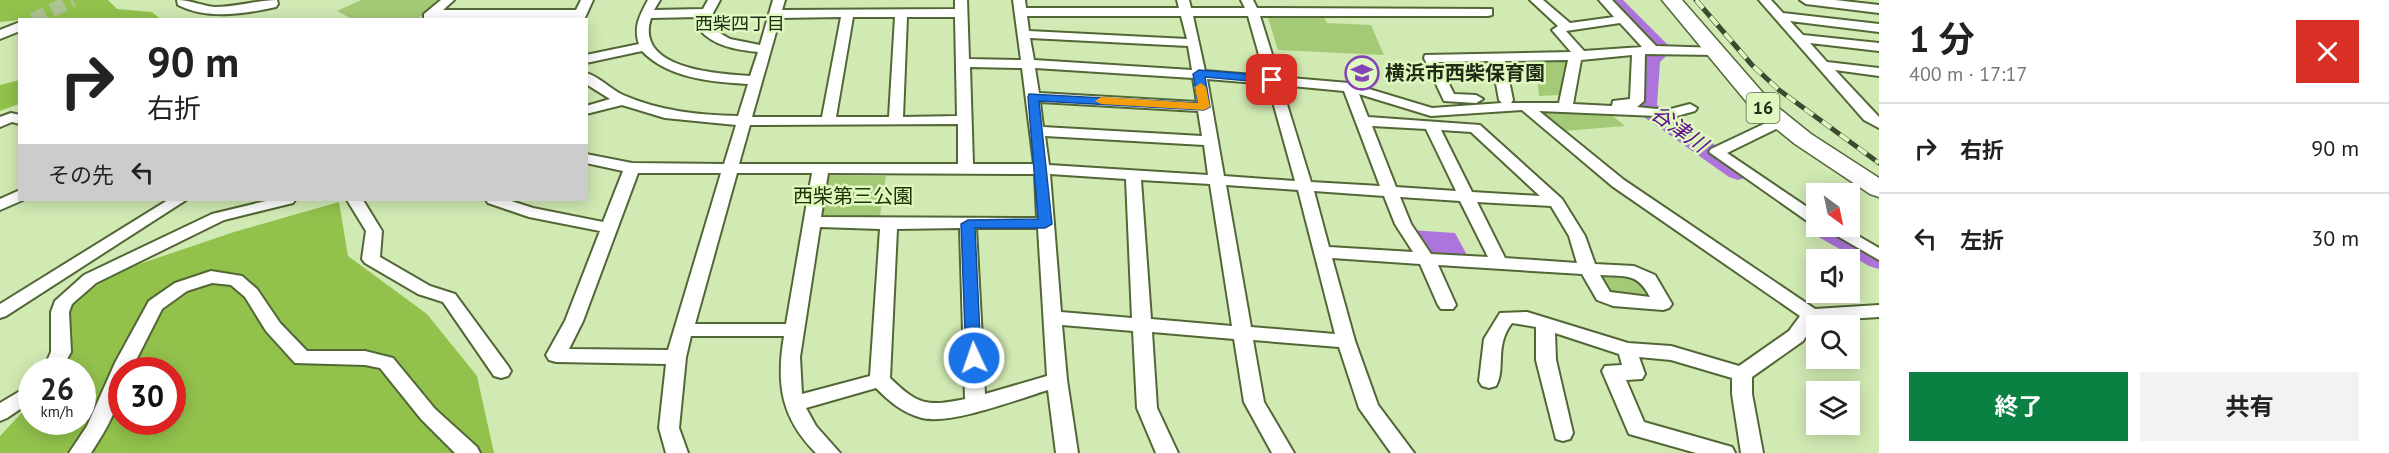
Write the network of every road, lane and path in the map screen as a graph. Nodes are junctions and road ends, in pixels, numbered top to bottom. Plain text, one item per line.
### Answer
1 (271, 0) edge
2 (448, 0) edge
3 (587, 0) edge
4 (654, 0) edge
5 (714, 0) edge
6 (1246, 0) edge
7 (1310, 0) edge
8 (1478, 0) edge
9 (1536, 0) edge
10 (1605, 0) edge
11 (1672, 0) edge
12 (1765, 0) edge
13 (1806, 0) edge
14 (180, 2) edge
15 (1021, 6) edge
16 (1186, 6) edge
17 (776, 7) edge
18 (961, 7) edge
19 (1879, 9) edge
20 (1253, 12) junction
21 (1318, 12) junction
22 (646, 14) junction
23 (707, 14) junction
24 (848, 14) junction
25 (901, 14) junction
26 (1779, 16) junction
27 (428, 17) edge
28 (578, 17) edge
29 (1623, 19) junction
30 (18, 27) edge
31 (1567, 27) junction
32 (1879, 28) edge
33 (1023, 34) junction
34 (0, 35) edge
35 (1799, 38) junction
36 (1194, 43) junction
37 (645, 46) junction
38 (1879, 47) edge
39 (765, 49) junction
40 (1646, 51) junction
41 (1715, 51) junction
42 (1578, 56) junction
43 (1498, 57) junction
44 (588, 59) edge
45 (962, 63) junction
46 (1027, 64) junction
47 (1823, 64) junction
48 (1879, 72) edge
49 (1199, 74) junction
50 (588, 78) edge
51 (756, 80) junction
52 (1272, 80) junction
53 (1349, 87) junction
54 (1033, 97) junction
55 (624, 100) junction
56 (1506, 100) junction
57 (1566, 103) junction
58 (1525, 106) junction
59 (1204, 107) junction
60 (1690, 108) dead end
61 (588, 109) edge
62 (745, 120) junction
63 (964, 120) junction
64 (828, 121) junction
65 (896, 121) junction
66 (1362, 122) junction
67 (1783, 124) junction
68 (1879, 124) edge
69 (1432, 126) junction
70 (1037, 130) junction
71 (1209, 141) junction
72 (588, 158) edge
73 (633, 168) junction
74 (821, 168) junction
75 (966, 168) junction
76 (730, 169) junction
77 (1041, 169) junction
78 (1133, 174) junction
79 (1217, 180) junction
80 (1304, 184) junction
81 (1879, 189) edge
82 (1390, 191) junction
83 (18, 196) edge
84 (1467, 197) junction
85 (176, 201) edge
86 (282, 201) edge
87 (497, 201) edge
88 (1556, 202) junction
89 (364, 203) edge
90 (0, 206) edge
91 (1806, 213) edge
92 (813, 222) junction
93 (889, 224) junction
94 (968, 224) junction
95 (1045, 224) junction
96 (610, 228) junction
97 (1847, 237) edge
98 (1322, 252) junction
99 (1879, 255) edge
100 (1427, 260) junction
101 (1500, 265) junction
102 (1447, 305) dead end
103 (1879, 311) edge
104 (0, 312) edge
105 (1811, 315) joint
106 (1053, 318) junction
107 (1806, 322) edge
108 (1545, 324) junction
109 (1141, 325) junction
110 (683, 330) junction
111 (795, 330) junction
112 (1242, 333) junction
113 (1346, 341) junction
114 (1627, 350) junction
115 (58, 357) edge
116 (676, 357) junction
117 (501, 370) dead end
118 (1742, 374) junction
119 (880, 380) junction
120 (1057, 380) junction
121 (1489, 381) dead end
122 (18, 401) edge
123 (975, 402) junction
124 (793, 404) junction
125 (0, 413) edge
126 (1563, 433) dead end
127 (80, 453) edge
128 (469, 453) edge
129 (677, 453) edge
130 (829, 453) edge
131 (1067, 453) edge
132 (1167, 453) edge
133 (1283, 453) edge
134 (1403, 453) edge
135 (1724, 453) edge
136 (1752, 453) edge

1 - 14 street
2 - 27 street
3 - 28 street
4 - 22 street
5 - 23 street
6 - 20 street
7 - 21 street
8 - 21 street
9 - 31 street
10 - 29 street
11 - 41 highway, 16
12 - 26 street
13 - 19 street
15 - 16 street
15 - 33 street
16 - 20 street
16 - 36 street
17 - 24 street
17 - 39 street
18 - 25 street
18 - 45 street
20 - 21 street
20 - 52 street
22 - 23 street
22 - 37 street
23 - 39 street
24 - 25 street
24 - 64 street
25 - 65 street
26 - 32 street
26 - 35 street
27 - 28 street
29 - 31 street
29 - 40 street
30 - 34 street
31 - 42 street
33 - 36 street
33 - 46 street
35 - 38 street
35 - 47 street
36 - 49 street
37 - 44 street
37 - 51 street
39 - 51 street
40 - 41 street
40 - 42 street
40 - 57 street
41 - 67 highway, 16
42 - 43 street
42 - 57 street
43 - 56 street
43 - 56 street
45 - 46 street
45 - 63 street
46 - 49 street
46 - 54 street
47 - 48 street
47 - 68 street
49 - 52 street
49 - 59 street
50 - 55 street
51 - 62 street
52 - 53 street
52 - 80 street
53 - 58 street
53 - 66 street
54 - 59 street
54 - 70 street
55 - 61 street
55 - 62 street
56 - 57 street
57 - 58 street
57 - 60 street
58 - 105 street
59 - 71 street
62 - 64 street
62 - 76 street
63 - 65 street
63 - 75 street
64 - 65 street
66 - 69 street
66 - 82 street
67 - 81 highway, 16
67 - 91 street
69 - 84 street
69 - 88 street
70 - 71 street
70 - 77 street
71 - 79 street
72 - 73 street
73 - 76 street
73 - 96 street
74 - 75 street
74 - 76 street
74 - 92 street
75 - 77 street
76 - 110 street
77 - 78 street
77 - 95 street
78 - 79 street
78 - 109 street
79 - 80 street
79 - 112 street
80 - 82 street
80 - 98 street
82 - 84 street
82 - 100 street
83 - 90 street
84 - 88 street
84 - 101 street
85 - 104 street
86 - 115 street
87 - 96 street
88 - 101 street
89 - 117 street
92 - 93 street
92 - 111 street
93 - 94 street
93 - 119 street
94 - 95 street
94 - 123 street
95 - 106 street
96 - 116 street
97 - 99 street
98 - 100 street
98 - 113 street
100 - 101 street
100 - 102 street
103 - 105 street
106 - 109 street
106 - 120 street
107 - 118 street
108 - 114 street
108 - 121 street
108 - 126 street
109 - 112 street
109 - 132 street
110 - 111 street
110 - 116 street
111 - 124 street
112 - 113 street
112 - 133 street
113 - 134 street
114 - 118 street
114 - 135 street
116 - 129 street
118 - 136 street
119 - 123 street
119 - 124 street
120 - 123 street
120 - 131 street
122 - 125 street
124 - 130 street
127 - 128 street

